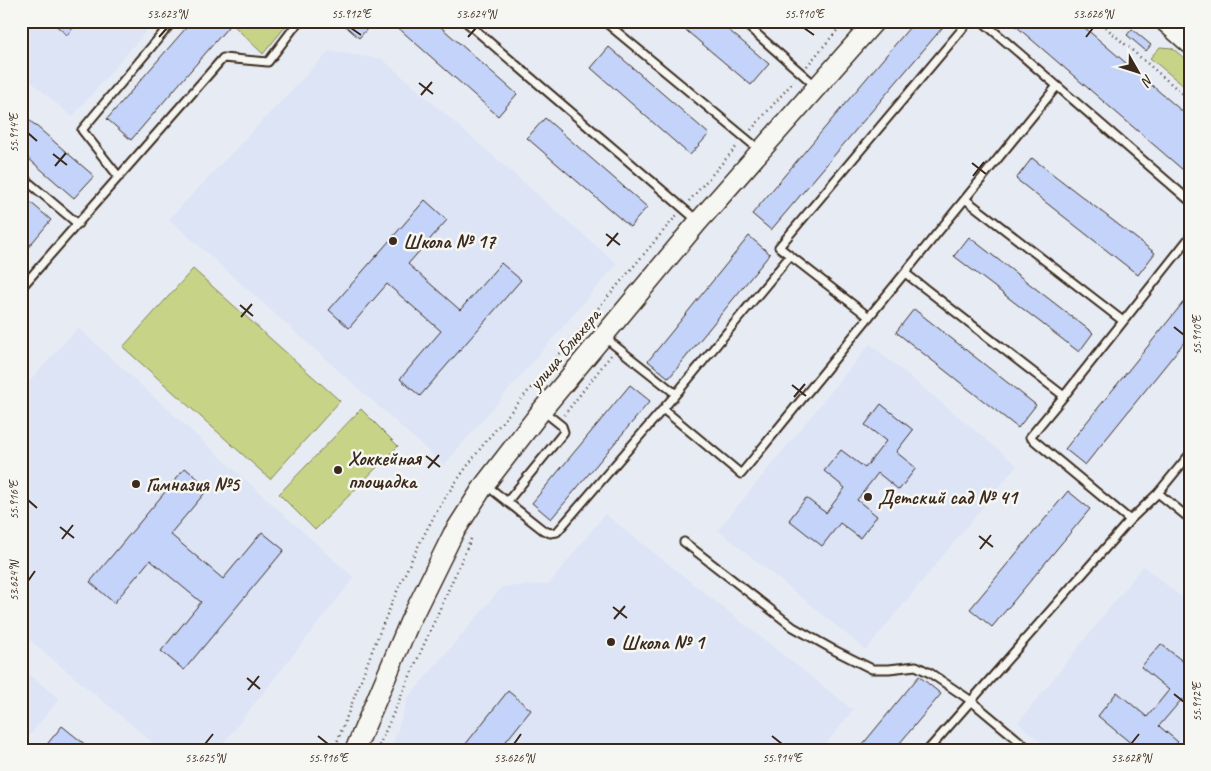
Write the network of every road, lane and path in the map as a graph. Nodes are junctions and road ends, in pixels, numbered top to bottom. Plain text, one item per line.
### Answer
1 (173, 21) edge
2 (299, 21) edge
3 (465, 21) edge
4 (604, 21) edge
5 (742, 21) edge
6 (875, 21) edge
7 (970, 21) edge
8 (982, 21) edge
9 (1098, 21) edge
10 (1164, 21) edge
11 (1190, 44) edge
12 (1057, 86) junction
13 (817, 87) junction
14 (1190, 100) edge
15 (761, 151) junction
16 (21, 176) edge
17 (119, 177) junction
18 (965, 199) junction
19 (1190, 201) edge
20 (698, 222) junction
21 (78, 224) junction
22 (1190, 237) edge
23 (790, 256) junction
24 (905, 273) junction
25 (21, 288) edge
26 (869, 317) junction
27 (1123, 321) junction
28 (610, 343) junction
29 (676, 394) junction
30 (1064, 396) junction
31 (662, 409) junction
32 (542, 410) junction
33 (558, 422) junction
34 (1190, 454) edge
35 (485, 484) junction
36 (1158, 493) junction
37 (507, 502) junction
38 (1190, 519) edge
39 (1130, 520) junction
40 (473, 535) dead end
41 (684, 542) dead end
42 (970, 700) junction
43 (354, 750) edge
44 (376, 750) edge
45 (928, 750) edge
46 (1030, 750) edge

1 - 17 lane
2 - 17 lane
3 - 20 lane
4 - 15 lane
5 - 13 lane
6 - 13 street, улица Блюхера
7 - 23 lane
8 - 12 lane
9 - 14 path
10 - 11 street
12 - 18 lane
12 - 19 lane
13 - 15 street, улица Блюхера
15 - 20 street, улица Блюхера
16 - 21 lane
17 - 21 lane
18 - 24 lane
18 - 27 lane
20 - 28 street, улица Блюхера
21 - 25 lane
22 - 27 lane
23 - 26 lane
23 - 29 lane
24 - 26 lane
24 - 30 lane
26 - 31 lane
27 - 30 lane
28 - 29 lane
28 - 32 street, улица Блюхера
28 - 33 path
29 - 31 lane
30 - 39 lane
31 - 37 lane
32 - 33 lane
32 - 35 street, улица Блюхера
33 - 37 lane
34 - 36 lane
35 - 37 lane
35 - 43 street, улица Блюхера
36 - 38 lane
36 - 39 lane
39 - 42 lane
40 - 44 path
41 - 42 lane
42 - 45 lane
42 - 46 lane

